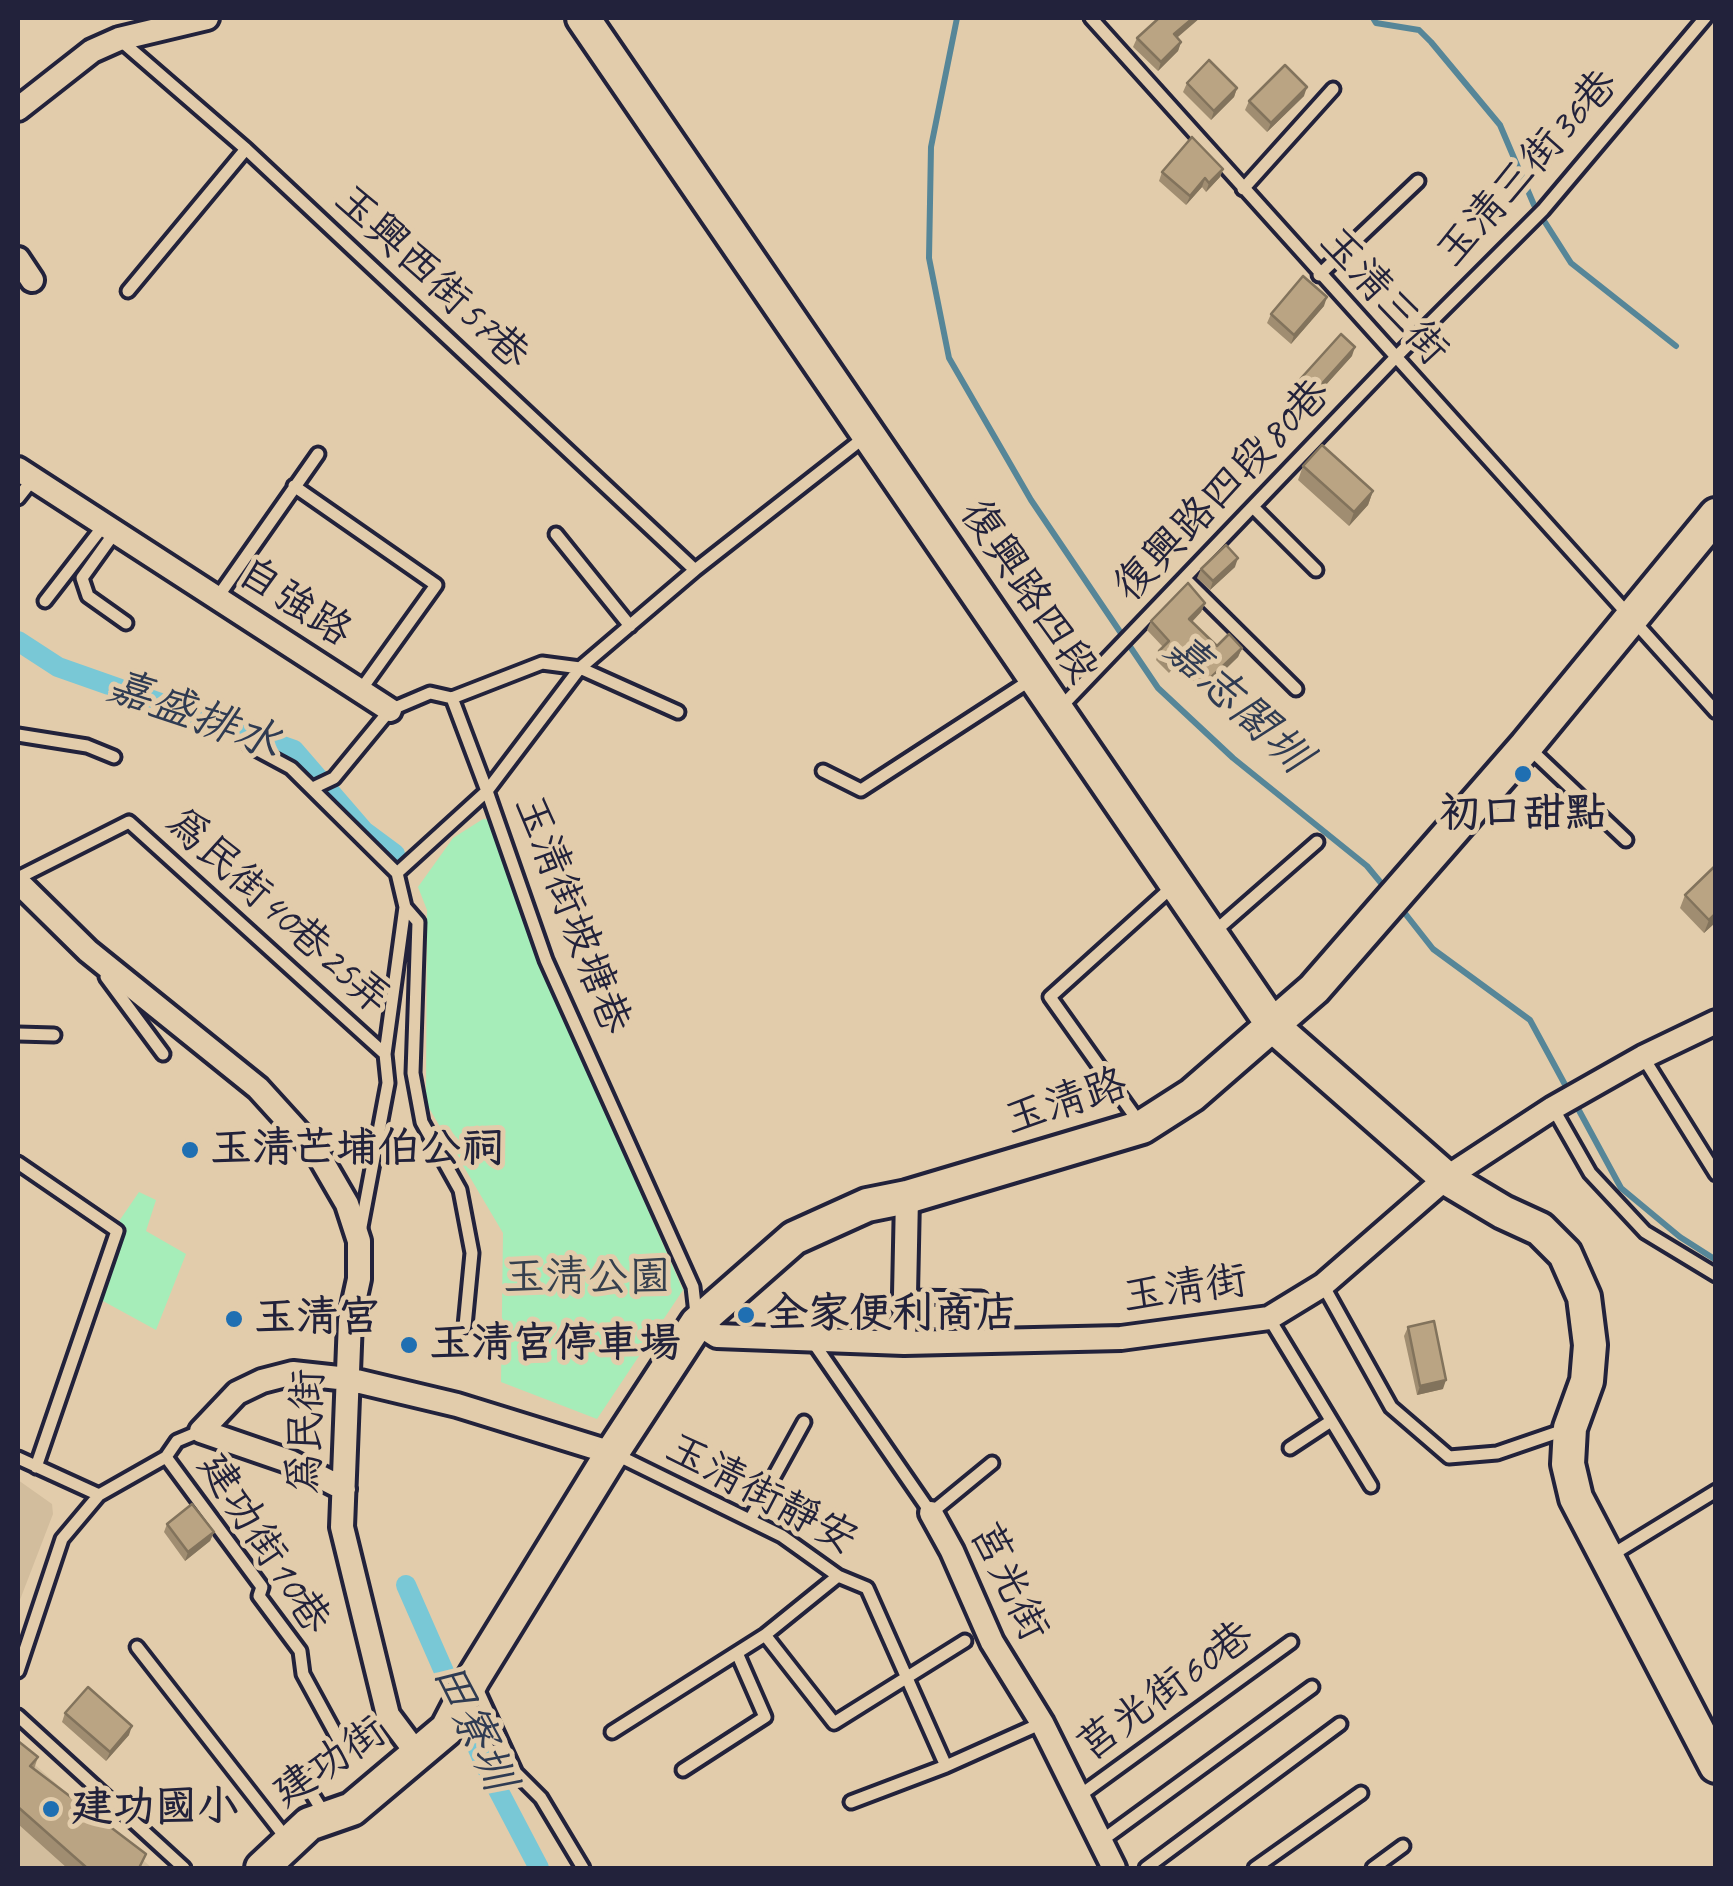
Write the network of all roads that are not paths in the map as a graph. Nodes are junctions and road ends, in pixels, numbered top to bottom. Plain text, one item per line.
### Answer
1 (208, 18) edge
2 (583, 18) edge
3 (1091, 18) edge
4 (1705, 18) edge
5 (120, 39) junction
6 (1333, 89) dead end
7 (18, 109) edge
8 (246, 149) junction
9 (1418, 181) dead end
10 (1243, 189) junction
11 (18, 258) edge
12 (1319, 275) junction
13 (32, 280) dead end
14 (128, 292) dead end
15 (1394, 359) junction
16 (868, 434) junction
17 (318, 454) dead end
18 (25, 474) edge
19 (294, 486) junction
20 (18, 498) edge
21 (1253, 507) junction
22 (1716, 514) edge
23 (109, 529) junction
24 (556, 534) dead end
25 (694, 570) junction
26 (1316, 570) dead end
27 (1184, 579) junction
28 (217, 598) junction
29 (45, 601) dead end
30 (1629, 618) junction
31 (126, 623) dead end
32 (630, 626) junction
33 (580, 668) junction
34 (1034, 677) junction
35 (1296, 689) dead end
36 (360, 691) junction
37 (452, 698) junction
38 (390, 710) junction
39 (1057, 710) junction
40 (678, 712) dead end
41 (1716, 712) edge
42 (18, 735) edge
43 (250, 746) dead end
44 (1526, 746) junction
45 (114, 756) dead end
46 (823, 771) dead end
47 (314, 788) junction
48 (488, 791) junction
49 (1626, 840) dead end
50 (1316, 842) dead end
51 (397, 874) junction
52 (18, 880) edge
53 (1175, 884) junction
54 (405, 908) junction
55 (1211, 935) junction
56 (88, 951) junction
57 (1716, 1022) edge
58 (1274, 1027) junction
59 (18, 1034) edge
60 (54, 1034) dead end
61 (163, 1054) dead end
62 (385, 1054) junction
63 (1643, 1057) junction
64 (1553, 1108) junction
65 (1142, 1127) junction
66 (18, 1163) edge
67 (1716, 1174) edge
68 (1446, 1178) junction
69 (906, 1197) junction
70 (359, 1241) junction
71 (1716, 1274) edge
72 (1322, 1286) junction
73 (905, 1296) junction
74 (981, 1298) dead end
75 (1269, 1318) junction
76 (697, 1323) junction
77 (466, 1326) dead end
78 (812, 1342) junction
79 (904, 1343) junction
80 (348, 1378) junction
81 (1332, 1421) junction
82 (804, 1422) dead end
83 (1570, 1428) junction
84 (202, 1431) junction
85 (1290, 1448) dead end
86 (612, 1453) junction
87 (166, 1457) junction
88 (18, 1458) edge
89 (992, 1462) dead end
90 (36, 1466) junction
91 (1371, 1486) dead end
92 (344, 1489) junction
93 (1716, 1491) edge
94 (98, 1494) junction
95 (931, 1513) junction
96 (750, 1520) junction
97 (1607, 1558) junction
98 (838, 1576) junction
99 (765, 1635) junction
100 (965, 1640) dead end
101 (1291, 1642) dead end
102 (137, 1647) dead end
103 (737, 1652) junction
104 (18, 1671) edge
105 (906, 1676) junction
106 (473, 1679) junction
107 (1312, 1688) dead end
108 (18, 1716) edge
109 (1042, 1723) junction
110 (1340, 1724) dead end
111 (448, 1729) joint
112 (612, 1732) dead end
113 (418, 1755) junction
114 (946, 1766) junction
115 (1716, 1766) edge
116 (682, 1770) dead end
117 (1360, 1792) dead end
118 (1079, 1796) junction
119 (851, 1802) dead end
120 (328, 1819) junction
121 (289, 1842) junction
122 (1101, 1842) junction
123 (1403, 1846) dead end
124 (184, 1868) edge
125 (262, 1868) edge
126 (583, 1868) edge
127 (1114, 1868) edge
128 (1146, 1868) edge
129 (1255, 1868) edge
130 (1373, 1868) edge

1 - 5 street
2 - 16 street, 復興路四段
3 - 10 lane, 玉清三街
4 - 15 lane, 玉清三街36巷
5 - 7 street
5 - 8 lane, 玉興西街57巷
6 - 10 lane
8 - 14 lane
8 - 25 lane, 玉興西街57巷
9 - 12 lane
10 - 12 lane, 玉清三街
11 - 13 street
12 - 15 lane, 玉清三街
15 - 21 lane, 復興路四段80巷
15 - 30 lane, 玉清三街
16 - 25 lane, 玉清街坡塘巷
16 - 34 street, 復興路四段
17 - 19 lane
18 - 20 lane
18 - 23 street, 自強路
19 - 28 lane
19 - 36 lane
21 - 26 lane
21 - 27 lane, 復興路四段80巷
22 - 30 street, 玉清路
23 - 28 street, 自強路
23 - 29 lane
23 - 31 lane
24 - 32 lane
25 - 32 lane, 玉清街坡塘巷
27 - 35 lane
27 - 39 lane, 復興路四段80巷
28 - 36 street, 自強路
30 - 41 lane, 玉清三街
30 - 44 street, 玉清路
32 - 33 lane, 玉清街坡塘巷
33 - 37 lane
33 - 40 lane
33 - 48 lane, 玉清街坡塘巷
34 - 39 street, 復興路四段
34 - 46 lane
36 - 38 street, 自強路
37 - 38 lane
37 - 48 lane
38 - 47 lane
39 - 53 street, 復興路四段
42 - 45 lane
43 - 47 lane
44 - 49 lane
44 - 58 street, 玉清路
47 - 51 lane
48 - 51 lane
48 - 76 lane, 玉清街坡塘巷
50 - 55 lane
51 - 54 lane
52 - 56 street, 為民街
52 - 62 lane, 為民街40巷25弄
53 - 55 street, 復興路四段
53 - 65 lane
54 - 62 lane
54 - 77 lane
55 - 58 street, 復興路四段
56 - 61 lane
56 - 70 street, 為民街
57 - 63 street, 玉清街
58 - 65 street, 玉清路
58 - 68 street, 復興路四段
59 - 60 lane
62 - 70 lane
63 - 64 street, 玉清街
63 - 67 lane
64 - 68 street, 玉清街
64 - 71 lane
65 - 69 street, 玉清路
66 - 90 lane
68 - 72 street, 玉清街
68 - 83 street
69 - 73 street
69 - 76 street, 玉清路
70 - 80 street, 為民街
72 - 75 street, 玉清街
72 - 83 lane
73 - 74 lane
73 - 79 street
75 - 79 street, 玉清街
75 - 81 lane
76 - 78 street, 玉清街
76 - 86 street, 玉清路
78 - 79 street, 玉清街
78 - 95 lane, 莒光街
80 - 84 street
80 - 86 street
80 - 92 street, 為民街
81 - 85 lane
81 - 91 lane
82 - 96 lane
83 - 97 street
84 - 87 lane
84 - 92 street
86 - 96 lane, 玉清街靜安
86 - 106 street, 玉清路
87 - 94 lane
87 - 120 lane, 建功街10巷
88 - 90 lane
89 - 95 lane
90 - 94 lane
92 - 113 street, 為民街
93 - 97 lane
94 - 104 lane
95 - 109 street, 莒光街
96 - 98 lane, 玉清街靜安
97 - 115 street
98 - 99 lane
98 - 105 lane, 玉清街靜安
99 - 103 lane
99 - 105 lane
100 - 105 lane
101 - 118 lane, 莒光街60巷
102 - 121 lane
103 - 112 lane
103 - 116 lane
105 - 114 lane, 玉清街靜安
106 - 111 street, 玉清路
106 - 126 lane
107 - 122 lane
108 - 124 lane
109 - 114 lane
109 - 118 street, 莒光街
110 - 128 lane
111 - 113 street, 建功街
113 - 120 street, 建功街
114 - 119 lane
117 - 129 lane
118 - 122 street, 莒光街
120 - 121 street, 建功街
121 - 125 street, 建功街
122 - 127 street, 莒光街
123 - 130 lane

